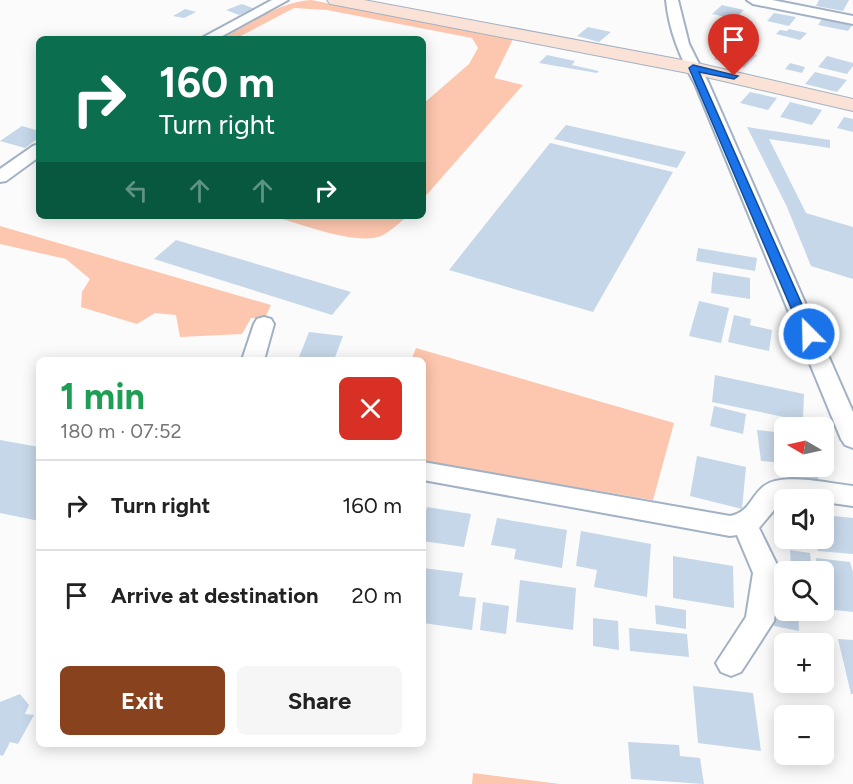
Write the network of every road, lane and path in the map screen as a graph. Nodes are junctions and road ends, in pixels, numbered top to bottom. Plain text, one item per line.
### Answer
1 (282, 0) edge
2 (336, 0) edge
3 (672, 0) edge
4 (758, 0) edge
5 (853, 20) edge
6 (213, 36) edge
7 (693, 68) junction
8 (853, 105) edge
9 (36, 151) edge
10 (0, 177) edge
11 (264, 324) dead end
12 (254, 357) edge
13 (853, 439) edge
14 (426, 472) edge
15 (853, 496) edge
16 (745, 525) junction
17 (731, 663) dead end

1 - 6 street
2 - 7 street
3 - 7 street
4 - 5 street
7 - 8 street
7 - 13 street
9 - 10 street
11 - 12 street
14 - 16 street
15 - 16 street
16 - 17 street

